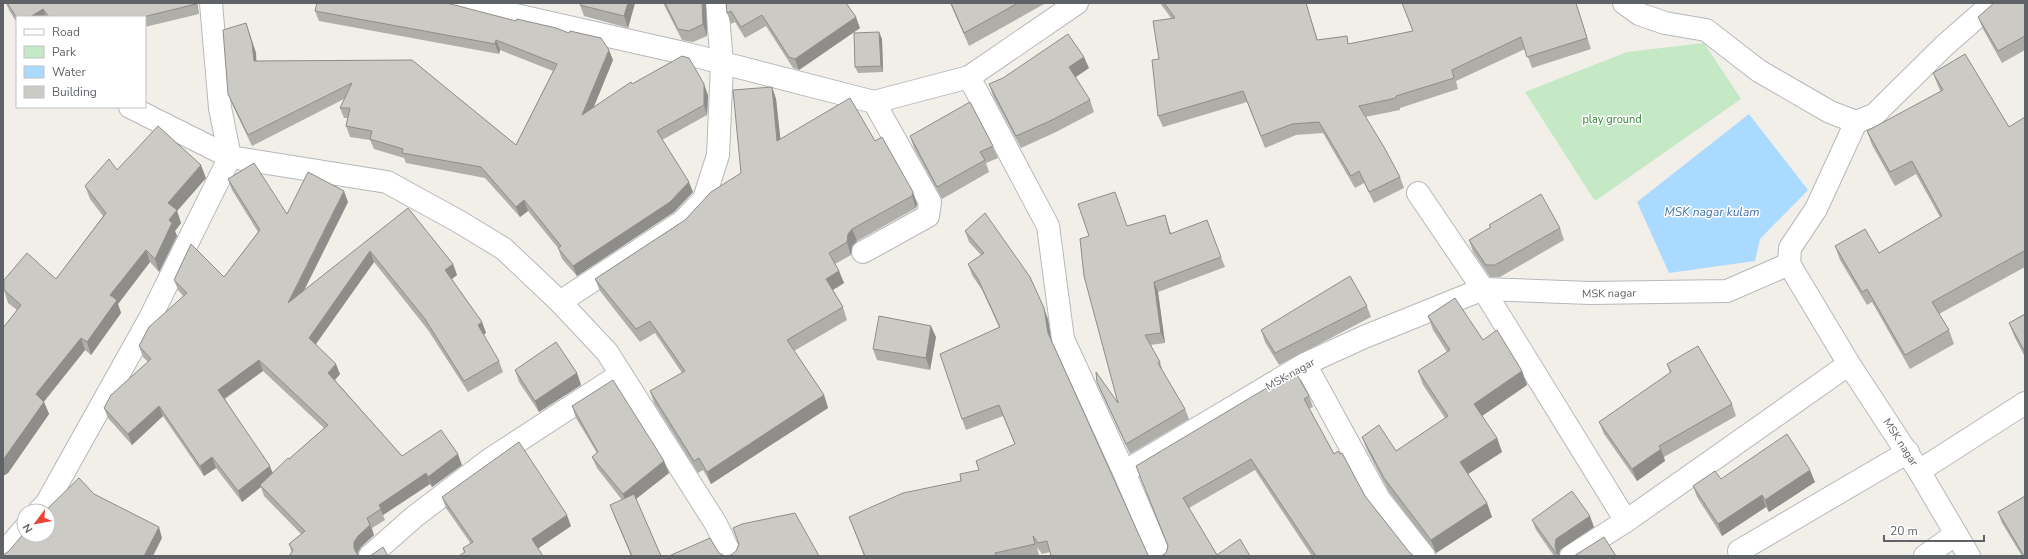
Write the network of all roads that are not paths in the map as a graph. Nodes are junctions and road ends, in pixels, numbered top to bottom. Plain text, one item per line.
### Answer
1 (211, 3) edge
2 (463, 3) edge
3 (717, 3) edge
4 (1077, 3) edge
5 (1624, 3) edge
6 (1993, 3) edge
7 (528, 10) edge
8 (722, 64) junction
9 (969, 77) junction
10 (874, 102) junction
11 (132, 108) edge
12 (1856, 122) junction
13 (230, 157) junction
14 (1418, 193) dead end
15 (863, 252) dead end
16 (1789, 264) junction
17 (1483, 290) junction
18 (560, 302) junction
19 (1306, 364) junction
20 (1849, 364) junction
21 (621, 374) junction
22 (2025, 402) edge
23 (1908, 452) junction
24 (1920, 471) junction
25 (1124, 472) junction
26 (47, 503) edge
27 (1626, 521) junction
28 (1956, 534) junction
29 (16, 539) edge
30 (1739, 550) dead end
31 (3, 554) edge
32 (370, 556) edge
33 (731, 556) edge
34 (1160, 556) edge
35 (1424, 556) edge
36 (1571, 556) edge
37 (1925, 556) edge
38 (1969, 556) edge

1 - 13 street
2 - 7 street
3 - 8 street
4 - 9 street
5 - 12 street
6 - 12 street
7 - 8 street
8 - 10 street
8 - 18 street
9 - 10 street
9 - 25 street
10 - 15 street
11 - 13 street
12 - 16 street
13 - 18 street
13 - 26 street
14 - 17 street
16 - 17 street, MSK nagar
16 - 20 street, MSK nagar
17 - 19 street, MSK nagar
17 - 27 street
18 - 21 street
19 - 25 street, MSK nagar
19 - 35 street
20 - 23 street, MSK nagar
20 - 27 street
21 - 32 street
21 - 33 street
22 - 24 street
23 - 24 street, MSK nagar
23 - 30 street
24 - 28 street, MSK nagar
25 - 34 street
27 - 36 street
28 - 37 street
28 - 38 street, MSK nagar
29 - 31 street

